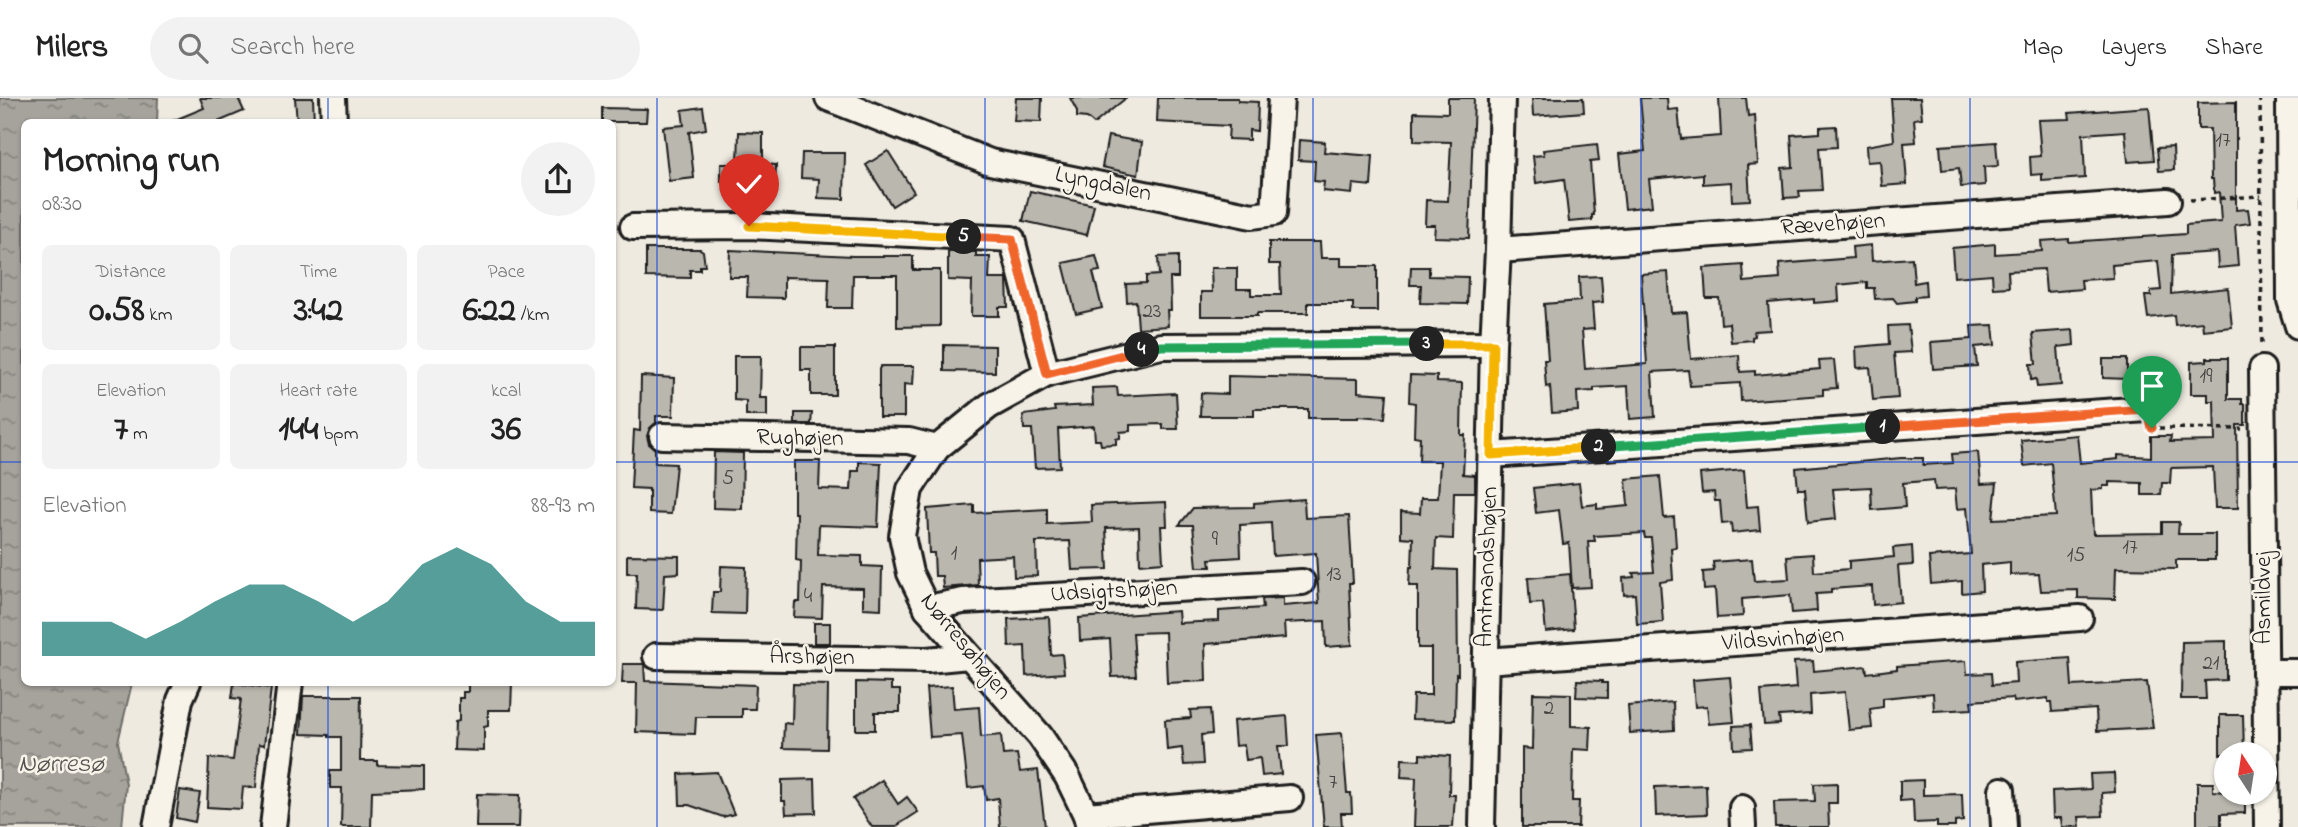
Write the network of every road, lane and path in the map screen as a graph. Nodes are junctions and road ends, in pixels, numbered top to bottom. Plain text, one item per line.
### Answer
1 (333, 98) edge
2 (828, 98) edge
3 (1281, 98) edge
4 (1502, 98) edge
5 (2260, 98) edge
6 (2289, 98) edge
7 (334, 119) edge
8 (2261, 196) junction
9 (2168, 201) joint
10 (633, 227) dead end
11 (2294, 241) edge
12 (1498, 250) junction
13 (2298, 326) edge
14 (1493, 344) junction
15 (2262, 369) joint
16 (1047, 374) junction
17 (2147, 409) joint
18 (2263, 429) junction
19 (662, 436) dead end
20 (937, 448) junction
21 (1491, 455) junction
22 (1302, 582) dead end
23 (927, 608) junction
24 (2080, 618) dead end
25 (656, 656) dead end
26 (969, 656) junction
27 (1485, 661) junction
28 (2265, 672) junction
29 (2298, 672) edge
30 (186, 686) edge
31 (290, 686) edge
32 (2002, 790) dead end
33 (1290, 798) dead end
34 (1088, 821) edge
35 (155, 822) edge
36 (273, 827) edge
37 (1482, 827) edge
38 (2004, 827) edge
39 (2267, 827) edge

1 - 7 street
2 - 3 street, Lyngdalen
4 - 12 street, Amtmandshøjen
5 - 8 path
6 - 11 street
8 - 9 path
8 - 15 path
9 - 12 street, Rævehøjen
10 - 16 street
11 - 13 street
12 - 14 street, Amtmandshøjen
14 - 16 street, Nørresøhøjen
14 - 21 street, Amtmandshøjen
15 - 18 street, Asmildvej
16 - 20 street, Nørresøhøjen
17 - 18 path
17 - 21 street
18 - 28 street, Asmildvej
19 - 20 street, Rughøjen
20 - 23 street, Nørresøhøjen
21 - 27 street, Amtmandshøjen
22 - 23 street, Udsigtshøjen
23 - 26 street, Nørresøhøjen
24 - 27 street, Vildsvinhøjen
25 - 26 street, Årshøjen
26 - 34 street, Nørresøhøjen
27 - 37 street, Amtmandshøjen
28 - 29 street
28 - 39 street, Asmildvej
30 - 35 street
31 - 36 street
32 - 38 street
33 - 34 street

